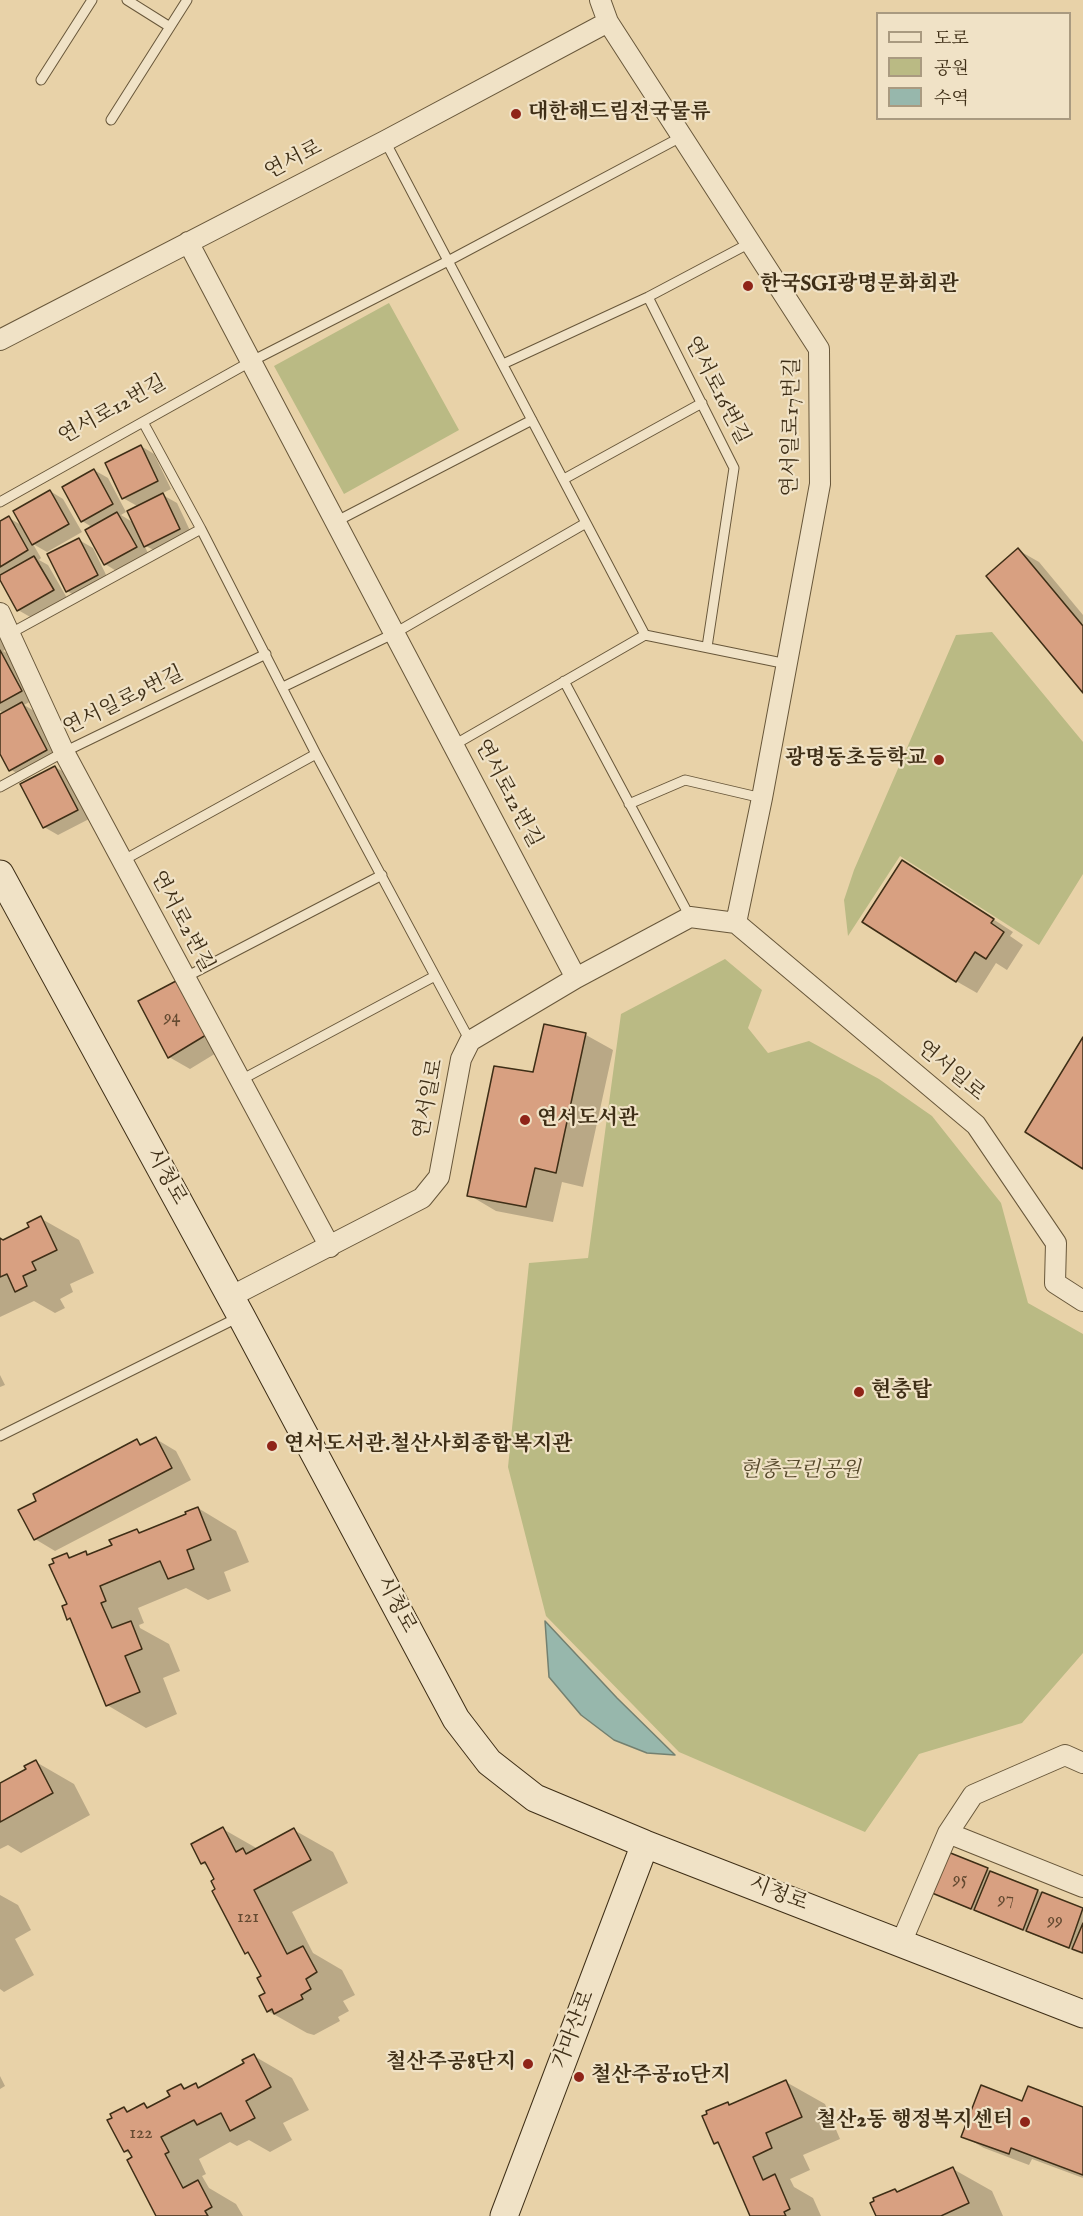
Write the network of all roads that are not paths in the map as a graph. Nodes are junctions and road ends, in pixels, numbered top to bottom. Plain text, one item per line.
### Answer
1 (92, 0) edge
2 (127, 0) edge
3 (188, 0) edge
4 (600, 0) edge
5 (608, 22) junction
6 (170, 27) junction
7 (41, 80) dead end
8 (111, 120) dead end
9 (681, 136) junction
10 (385, 141) junction
11 (188, 242) junction
12 (750, 243) junction
13 (448, 261) junction
14 (648, 297) junction
15 (0, 340) edge
16 (250, 362) junction
17 (503, 364) junction
18 (702, 403) junction
19 (532, 420) junction
20 (143, 422) junction
21 (564, 479) junction
22 (0, 502) edge
23 (337, 521) junction
24 (586, 523) junction
25 (201, 529) junction
26 (0, 614) edge
27 (11, 633) junction
28 (395, 633) junction
29 (645, 635) junction
30 (707, 647) junction
31 (266, 654) junction
32 (787, 664) junction
33 (564, 681) junction
34 (283, 687) junction
35 (454, 745) junction
36 (64, 752) junction
37 (316, 754) junction
38 (0, 787) edge
39 (762, 798) junction
40 (629, 804) junction
41 (122, 861) junction
42 (0, 874) edge
43 (382, 875) junction
44 (690, 917) junction
45 (736, 923) junction
46 (435, 976) junction
47 (184, 978) junction
48 (576, 978) junction
49 (470, 1041) junction
50 (239, 1081) junction
51 (330, 1247) junction
52 (1083, 1301) edge
53 (236, 1307) junction
54 (0, 1436) edge
55 (1083, 1763) edge
56 (948, 1833) junction
57 (645, 1844) junction
58 (1083, 1887) edge
59 (901, 1943) junction
60 (1083, 2014) edge
61 (504, 2216) edge

1 - 7 lane
2 - 6 lane
3 - 6 lane
4 - 5 street, 연서일로17번길
5 - 9 street, 연서일로17번길
5 - 10 street, 연서로
6 - 8 lane
9 - 12 street, 연서일로17번길
9 - 13 lane
10 - 11 street, 연서로
10 - 13 lane
11 - 15 street, 연서로
11 - 16 street, 연서로12번길
12 - 14 lane
12 - 32 street, 연서일로17번길
13 - 16 lane, 연서로12번길
13 - 17 lane
14 - 17 lane
14 - 18 lane, 연서로16번길
16 - 20 lane, 연서로12번길
16 - 23 street, 연서로12번길
17 - 19 lane
18 - 21 lane
18 - 30 lane, 연서로16번길
19 - 21 lane
19 - 23 lane
20 - 22 lane, 연서로12번길
20 - 25 lane
21 - 24 lane
23 - 28 street, 연서로12번길
24 - 28 lane
24 - 29 lane
25 - 27 lane
25 - 31 lane
26 - 27 street, 연서로2번길
27 - 36 street, 연서로2번길
28 - 34 lane
28 - 35 street, 연서로12번길
29 - 30 lane
29 - 33 lane
30 - 32 lane
31 - 34 lane
31 - 36 lane, 연서일로9번길
32 - 39 street, 연서일로17번길
33 - 35 lane
33 - 40 lane
34 - 37 lane
35 - 48 street, 연서로12번길
36 - 38 lane, 연서일로9번길
36 - 41 street, 연서로2번길
37 - 41 lane
37 - 43 lane
39 - 40 lane
39 - 45 street, 연서일로17번길
40 - 44 lane
41 - 47 street, 연서로2번길
42 - 53 main road, 시청로
43 - 46 lane
43 - 47 lane
44 - 45 street
44 - 48 street, 연서일로
45 - 52 street, 연서일로
46 - 49 lane
46 - 50 lane
47 - 50 street, 연서로2번길
48 - 49 street, 연서일로
49 - 51 street, 연서일로
50 - 51 street, 연서로2번길
51 - 53 street, 연서일로
53 - 54 lane
53 - 57 main road, 시청로
55 - 56 street
56 - 58 street
56 - 59 street
57 - 59 main road, 시청로
57 - 61 main road, 가마산로
59 - 60 main road, 시청로

